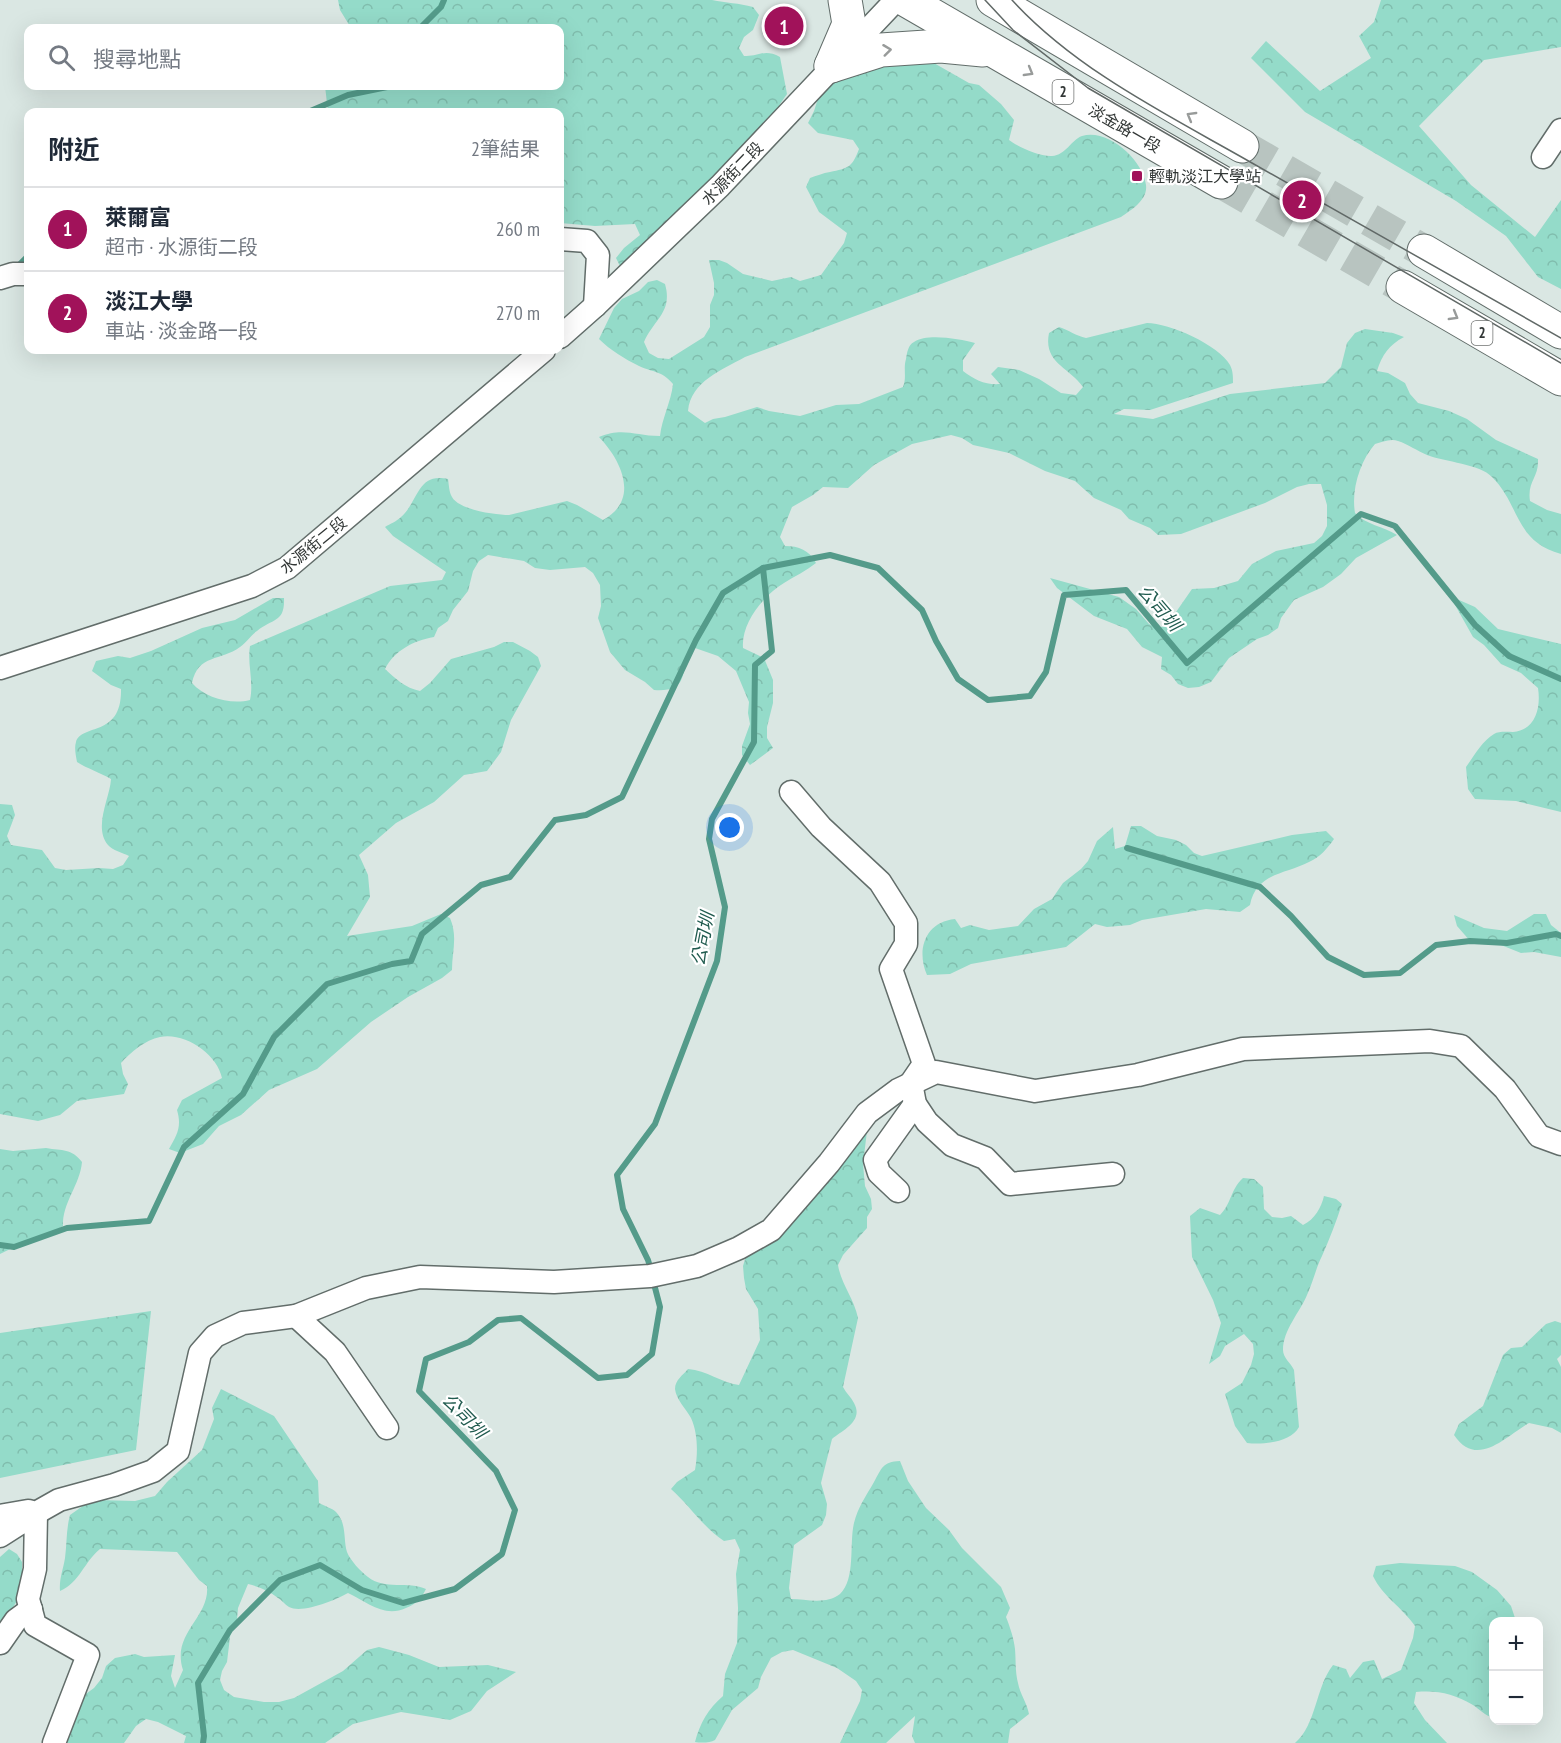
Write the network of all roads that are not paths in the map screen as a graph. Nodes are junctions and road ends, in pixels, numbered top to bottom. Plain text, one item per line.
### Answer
1 (845, 0) edge
2 (896, 0) edge
3 (906, 0) edge
4 (993, 0) edge
5 (1028, 12) edge
6 (991, 51) junction
7 (831, 66) junction
8 (1561, 130) edge
9 (1242, 146) tunnel mouth
10 (1543, 157) dead end
11 (1221, 182) tunnel mouth
12 (564, 239) edge
13 (1424, 251) tunnel mouth
14 (24, 274) edge
15 (0, 278) edge
16 (1403, 287) tunnel mouth
17 (596, 306) junction
18 (1561, 332) edge
19 (564, 334) edge
20 (539, 354) edge
21 (1561, 379) edge
22 (0, 668) edge
23 (791, 792) dead end
24 (913, 1094) junction
25 (1561, 1144) edge
26 (1113, 1174) dead end
27 (898, 1191) dead end
28 (296, 1316) junction
29 (387, 1428) dead end
30 (36, 1513) junction
31 (0, 1516) edge
32 (0, 1536) edge
33 (31, 1609) junction
34 (0, 1643) edge
35 (54, 1743) edge

1 - 7 main road
2 - 7 street, 水源街二段
3 - 6 main road, 淡金路一段 / 2
4 - 5 main road
9 -> 5 main road
7 -> 6 main road
6 -> 11 main road, 淡金路一段 / 2
7 - 17 street, 水源街二段
8 - 10 street
12 - 17 street
13 - 18 main road
14 - 15 street
16 -> 21 main road, 2
17 - 19 street, 水源街二段
20 - 22 street, 水源街二段
23 - 24 street
24 - 25 street
24 - 26 street
24 - 27 street
24 - 28 street
28 - 29 street
28 - 30 street
30 - 31 street
30 - 32 street
30 - 33 street
33 - 34 street
33 - 35 street

